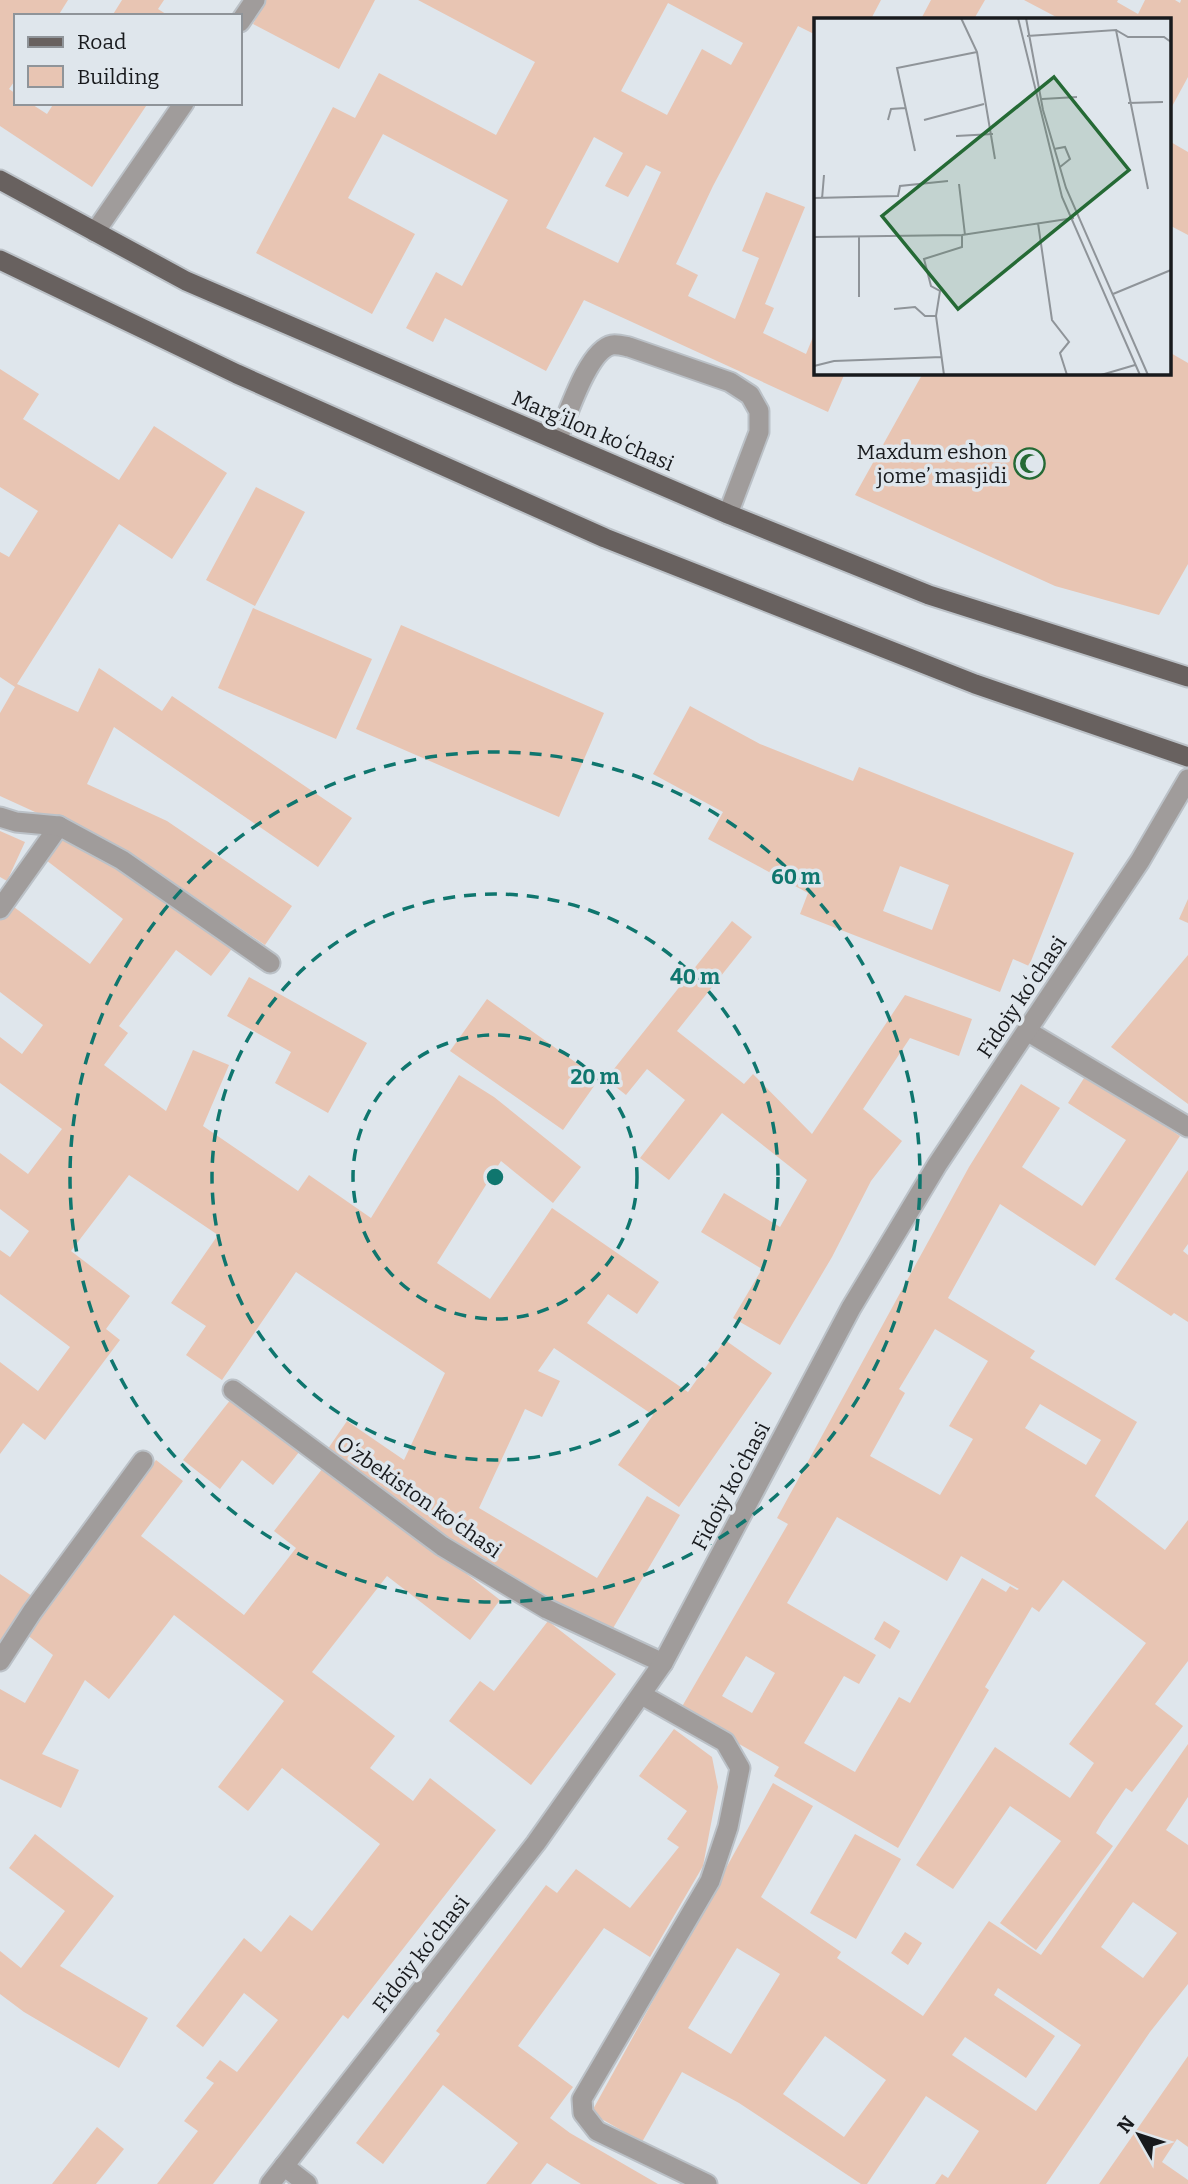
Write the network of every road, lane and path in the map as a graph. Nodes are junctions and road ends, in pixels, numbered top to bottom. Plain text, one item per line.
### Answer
1 (255, 0) edge
2 (242, 19) edge
3 (183, 105) edge
4 (0, 180) edge
5 (95, 232) junction
6 (0, 260) edge
7 (557, 440) junction
8 (728, 514) junction
9 (1188, 677) edge
10 (1188, 757) edge
11 (1188, 779) edge
12 (0, 817) edge
13 (59, 826) junction
14 (0, 909) edge
15 (271, 963) dead end
16 (1027, 1031) junction
17 (1188, 1127) edge
18 (233, 1390) dead end
19 (143, 1461) dead end
20 (0, 1661) edge
21 (663, 1664) junction
22 (642, 1695) junction
23 (284, 2166) junction
24 (270, 2184) edge
25 (307, 2184) edge
26 (707, 2184) edge

1 - 2 street
3 - 5 street
4 - 5 main road, Margʻilon koʻchasi
5 - 7 main road, Margʻilon koʻchasi
6 - 10 main road
7 - 8 main road, Margʻilon koʻchasi
7 - 8 street
8 - 9 main road, Margʻilon koʻchasi
11 - 16 street, Fidoiy koʻchasi
12 - 13 street
13 - 14 street
13 - 15 street
16 - 17 street
16 - 21 street, Fidoiy koʻchasi
18 - 21 street, Oʻzbekiston koʻchasi
19 - 20 street
21 - 22 street, Fidoiy koʻchasi
22 - 23 street, Fidoiy koʻchasi
22 - 26 street
23 - 24 street, Fidoiy koʻchasi
23 - 25 street

